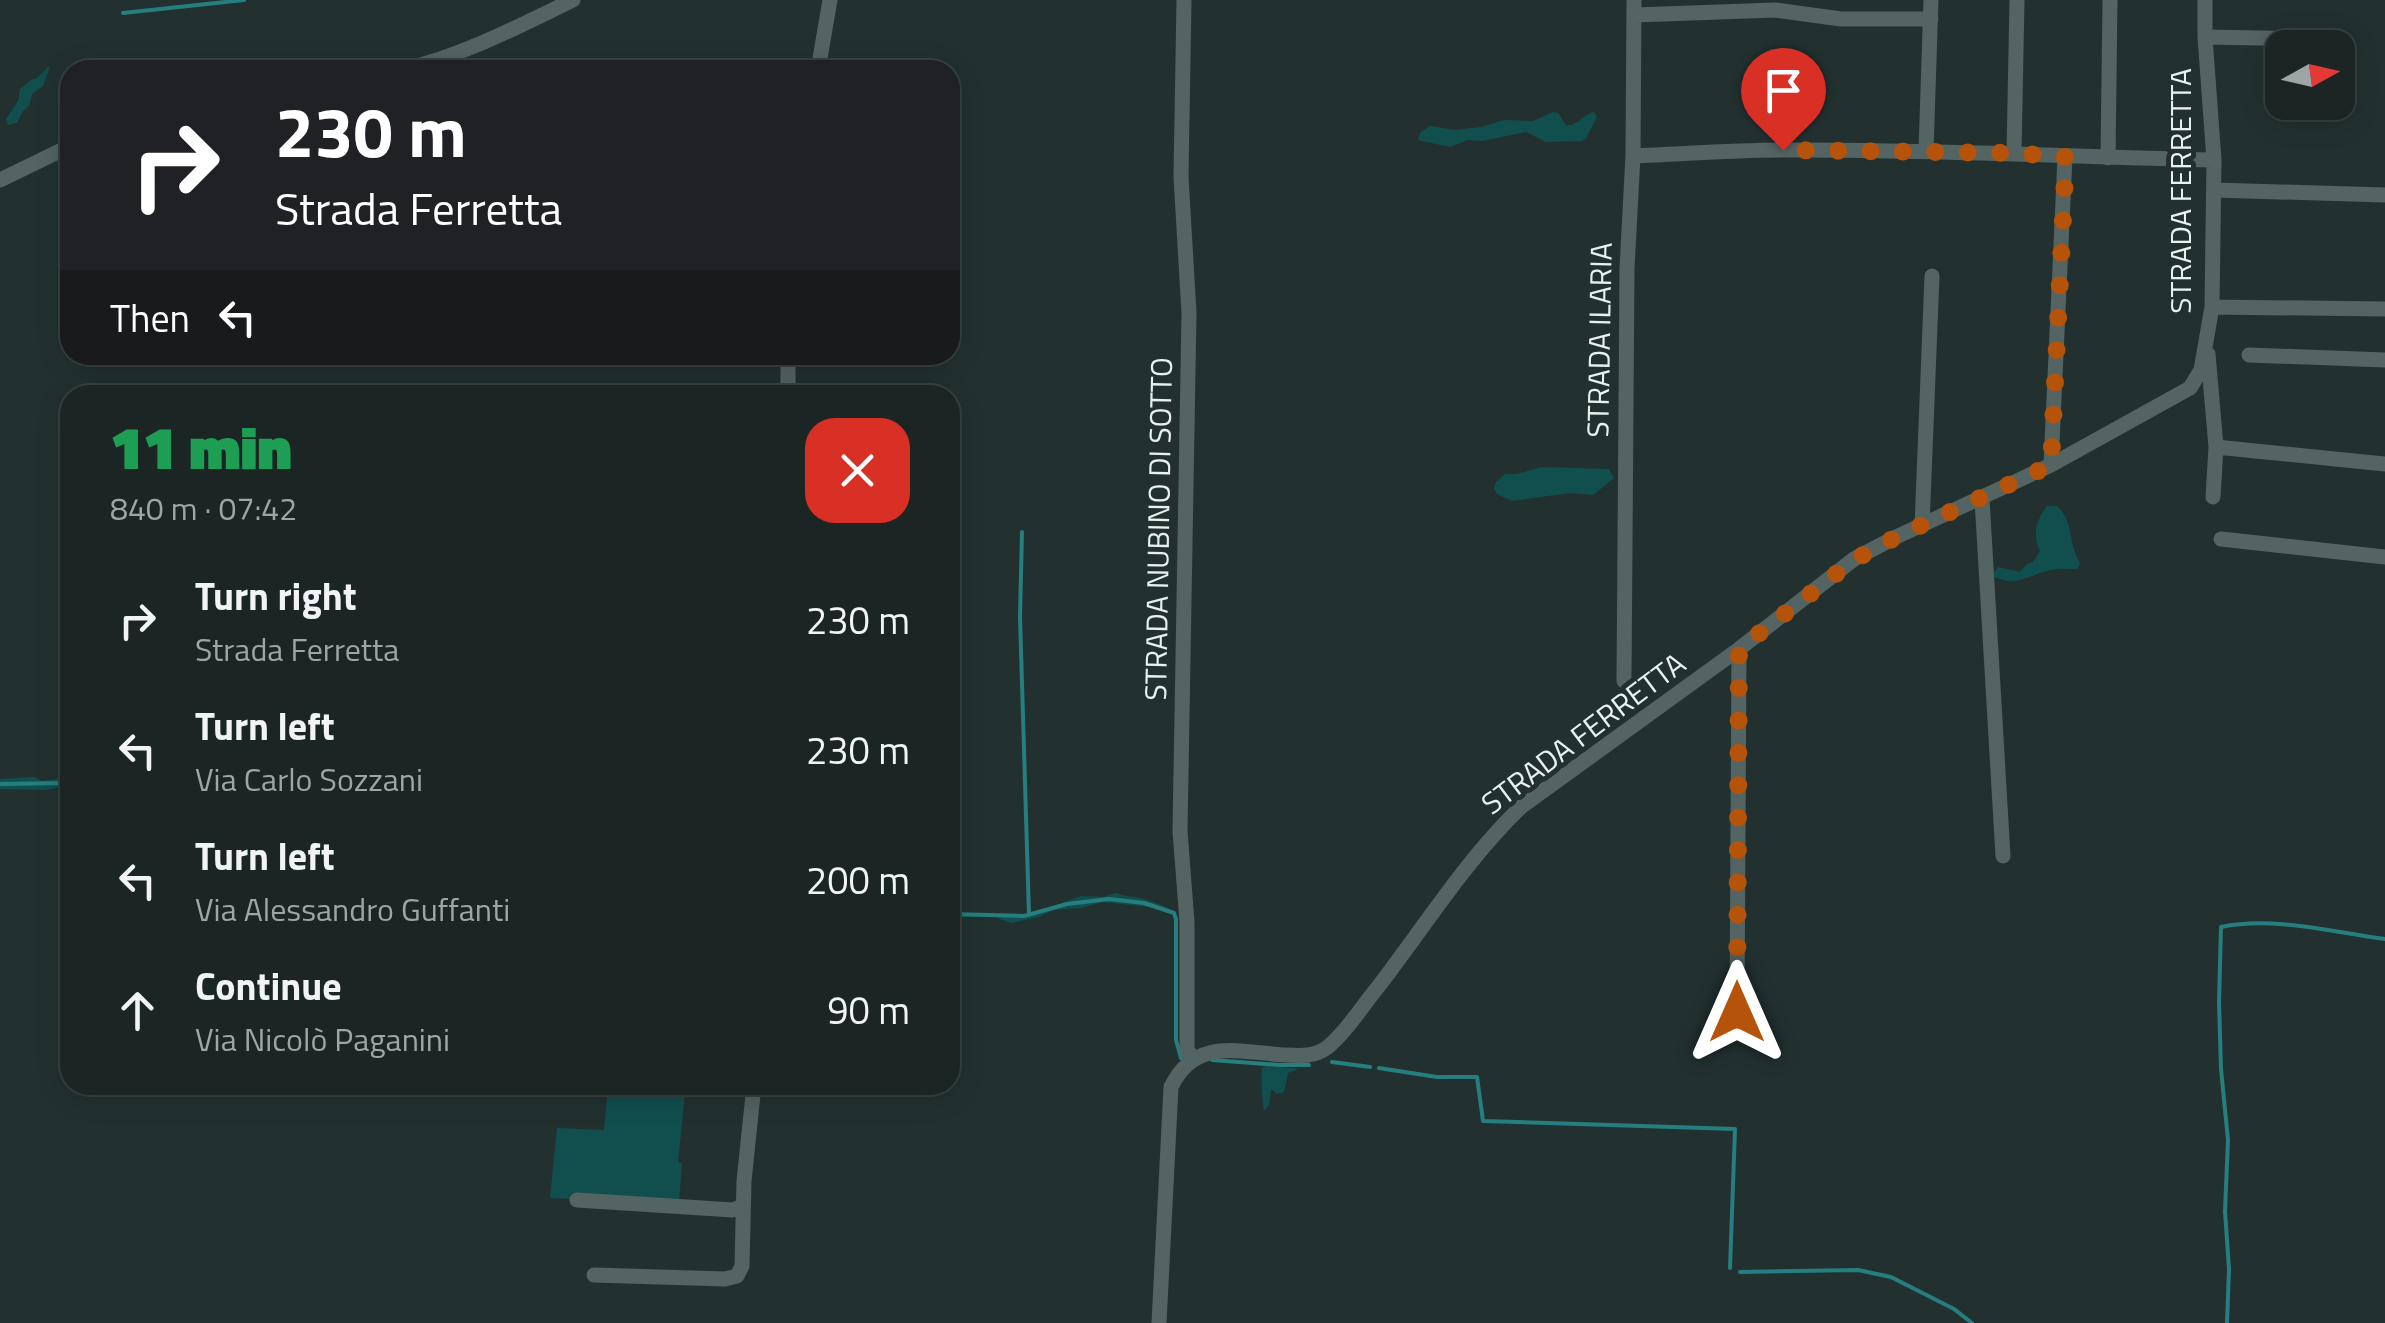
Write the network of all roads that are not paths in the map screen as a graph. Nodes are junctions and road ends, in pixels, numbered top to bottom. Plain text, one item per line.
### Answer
1 (572, 0) edge
2 (830, 0) edge
3 (1184, 0) edge
4 (1931, 0) edge
5 (2017, 0) edge
6 (2110, 0) edge
7 (2205, 0) edge
8 (1766, 5) edge
9 (1634, 8) edge
10 (1930, 19) junction
11 (2205, 37) junction
12 (2265, 38) edge
13 (436, 60) edge
14 (820, 60) edge
15 (60, 151) edge
16 (1926, 151) junction
17 (2014, 153) junction
18 (1633, 156) junction
19 (2066, 157) junction
20 (2108, 158) junction
21 (2214, 160) junction
22 (0, 180) edge
23 (2214, 190) junction
24 (2385, 195) edge
25 (1932, 276) dead end
26 (2212, 307) junction
27 (2385, 309) edge
28 (2206, 345) junction
29 (2249, 354) dead end
30 (2385, 360) edge
31 (2190, 388) junction
32 (2214, 425) junction
33 (2216, 447) junction
34 (2385, 464) edge
35 (2051, 465) junction
36 (2213, 497) dead end
37 (1982, 499) junction
38 (1922, 526) junction
39 (2221, 539) dead end
40 (2385, 557) edge
41 (1739, 649) junction
42 (1624, 681) dead end
43 (2002, 856) dead end
44 (1737, 1012) dead end
45 (1192, 1058) junction
46 (753, 1095) edge
47 (577, 1200) dead end
48 (742, 1206) junction
49 (594, 1275) dead end
50 (1158, 1323) edge

1 - 13 street
2 - 14 street
3 - 45 street, STRADA NUBINO DI SOTTO
4 - 10 street
5 - 17 street
6 - 20 street
7 - 11 street, STRADA FERRETTA
8 - 9 street
8 - 10 street
9 - 18 street, STRADA ILARIA
10 - 16 street
11 - 12 street, STRADA FERRETTA
11 - 21 street, STRADA FERRETTA
15 - 22 street
16 - 17 street
16 - 18 street
17 - 19 street
18 - 42 street, STRADA ILARIA
19 - 20 street
19 - 35 street
20 - 21 street
21 - 23 street, STRADA FERRETTA
23 - 24 street
23 - 26 street, STRADA FERRETTA
25 - 38 street
26 - 27 street
26 - 28 street, STRADA FERRETTA
28 - 31 street, STRADA FERRETTA
28 - 32 street
29 - 30 street
31 - 32 street
31 - 35 street, STRADA FERRETTA
32 - 33 street
33 - 34 street
33 - 36 street
35 - 37 street, STRADA FERRETTA
37 - 38 street, STRADA FERRETTA
37 - 43 street
38 - 41 street, STRADA FERRETTA
39 - 40 street
41 - 44 street
41 - 45 street, STRADA FERRETTA
45 - 50 street
46 - 48 street
47 - 48 street
48 - 49 street

